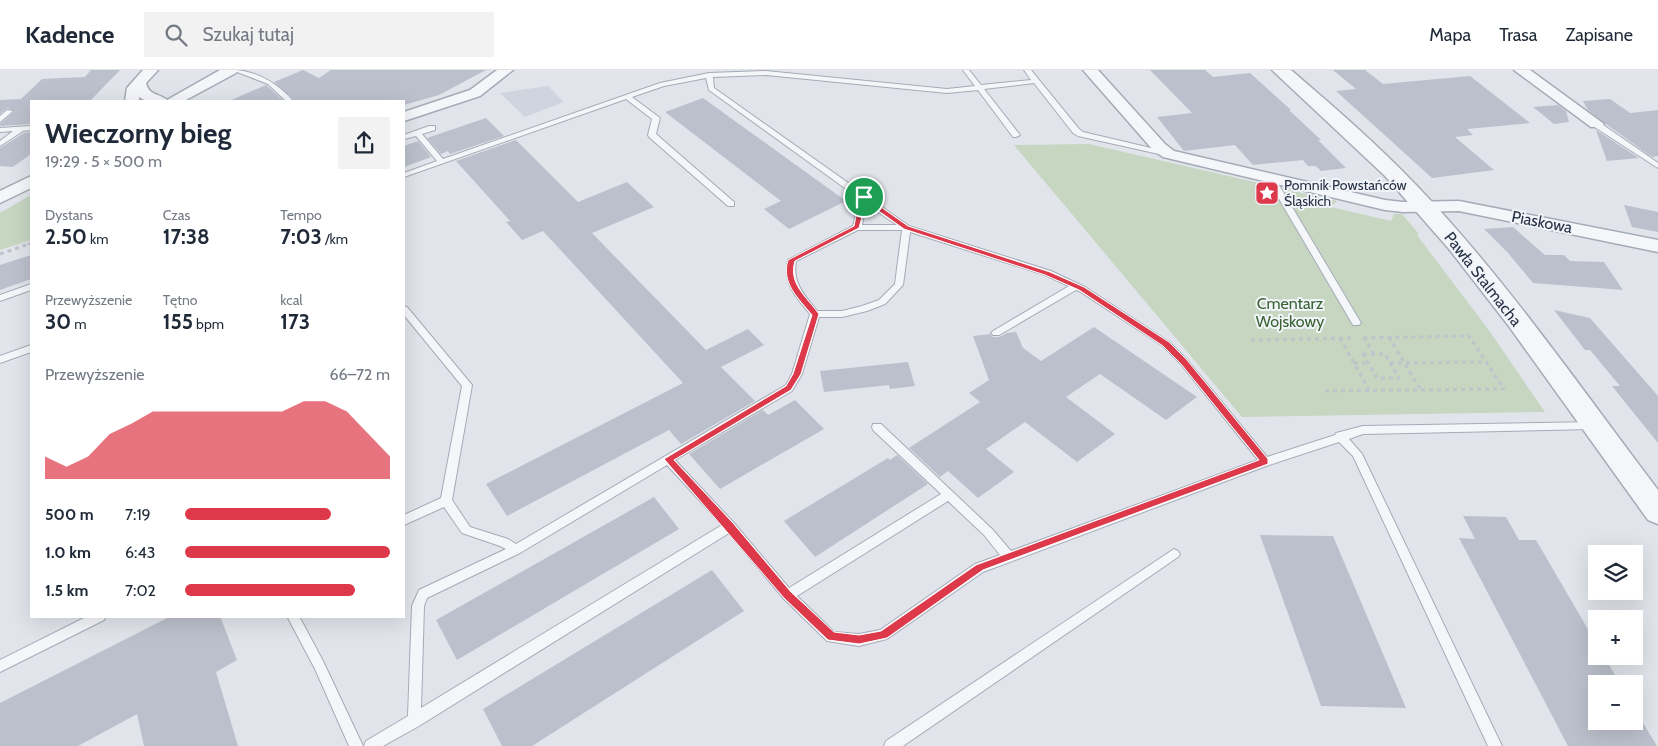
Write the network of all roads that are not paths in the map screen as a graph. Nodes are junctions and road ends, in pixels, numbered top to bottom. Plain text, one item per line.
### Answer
1 (150, 70) edge
2 (233, 70) edge
3 (506, 70) edge
4 (966, 70) edge
5 (1027, 70) edge
6 (1090, 70) edge
7 (1281, 70) edge
8 (1521, 70) edge
9 (709, 75) junction
10 (1036, 81) junction
11 (139, 82) junction
12 (980, 88) junction
13 (627, 96) junction
14 (132, 100) edge
15 (157, 100) edge
16 (176, 100) edge
17 (289, 100) edge
18 (9, 111) dead end
19 (405, 117) edge
20 (0, 120) edge
21 (1596, 124) joint
22 (30, 128) edge
23 (432, 128) dead end
24 (21, 129) junction
25 (0, 130) edge
26 (417, 133) junction
27 (1016, 135) dead end
28 (405, 138) edge
29 (0, 144) edge
30 (1168, 154) junction
31 (441, 161) junction
32 (1658, 166) edge
33 (405, 175) edge
34 (1272, 180) junction
35 (30, 182) edge
36 (864, 197) junction
37 (0, 198) edge
38 (731, 204) dead end
39 (1424, 206) junction
40 (857, 227) junction
41 (906, 228) junction
42 (1658, 246) edge
43 (1076, 286) junction
44 (30, 287) edge
45 (0, 298) edge
46 (405, 310) edge
47 (815, 314) junction
48 (1356, 323) road end
49 (996, 333) dead end
50 (30, 348) edge
51 (0, 360) edge
52 (1594, 425) junction
53 (877, 427) dead end
54 (1340, 436) junction
55 (668, 459) junction
56 (1265, 462) junction
57 (948, 495) junction
58 (446, 501) junction
59 (1658, 512) edge
60 (405, 520) edge
61 (730, 526) junction
62 (516, 550) junction
63 (1174, 554) dead end
64 (1008, 556) junction
65 (788, 595) junction
66 (96, 618) edge
67 (294, 618) edge
68 (0, 666) edge
69 (414, 721) junction
70 (356, 746) edge
71 (371, 746) edge
72 (891, 746) edge
73 (1495, 746) edge

1 - 11 street
2 - 16 street
2 - 17 lane
3 - 19 street
4 - 12 lane
5 - 10 lane
6 - 30 street
7 - 39 street, Pawła Stalmacha
8 - 21 street
9 - 12 lane
9 - 13 lane
9 - 36 lane
10 - 12 lane
10 - 30 lane
11 - 14 street
11 - 15 street
12 - 27 lane
13 - 31 lane
13 - 38 lane
18 - 20 lane
21 - 32 lane
22 - 24 lane
23 - 26 lane
24 - 25 lane
24 - 29 lane
26 - 28 lane
26 - 31 lane
30 - 34 street, Piaskowa
31 - 33 lane
34 - 39 street, Piaskowa
34 - 48 lane
35 - 37 street
36 - 40 lane
36 - 41 lane
39 - 42 street, Piaskowa
39 - 52 street, Pawła Stalmacha
40 - 41 lane
40 - 47 lane
41 - 43 lane
41 - 47 lane
43 - 49 lane
43 - 56 lane
44 - 45 lane
46 - 58 lane
47 - 55 lane
50 - 51 lane
52 - 54 lane
52 - 59 street, Pawła Stalmacha
53 - 57 lane
54 - 56 lane
54 - 73 lane
55 - 61 lane
55 - 62 lane
56 - 64 lane
57 - 64 lane
57 - 65 lane
58 - 60 lane
58 - 62 lane
61 - 65 lane
61 - 69 lane
62 - 69 lane
63 - 72 lane
64 - 65 lane
66 - 68 lane
67 - 70 lane
69 - 71 lane

